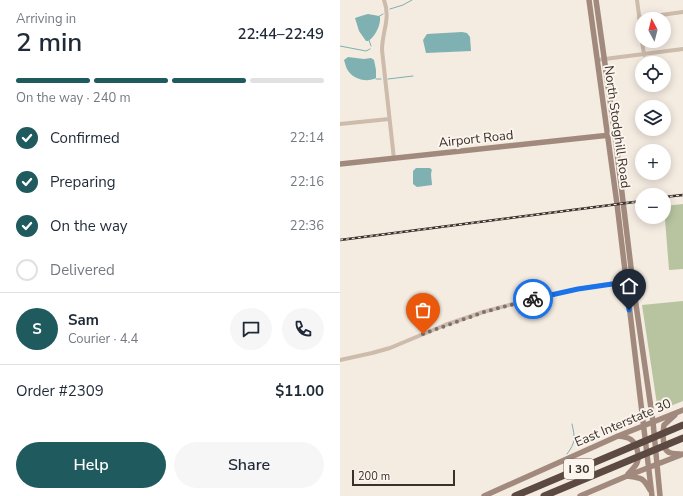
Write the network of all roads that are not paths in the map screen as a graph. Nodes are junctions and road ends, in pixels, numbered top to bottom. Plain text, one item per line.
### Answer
1 (384, 0) edge
2 (589, 0) edge
3 (596, 0) edge
4 (637, 0) edge
5 (638, 12) edge
6 (683, 12) edge
7 (671, 14) edge
8 (643, 48) edge
9 (683, 50) edge
10 (644, 55) junction
11 (597, 60) junction
12 (604, 60) junction
13 (389, 119) junction
14 (340, 124) edge
15 (615, 135) junction
16 (608, 136) junction
17 (394, 159) junction
18 (340, 164) edge
19 (633, 280) junction
20 (626, 282) junction
21 (340, 360) edge
22 (680, 411) edge
23 (653, 422) junction
24 (683, 425) edge
25 (643, 426) junction
26 (618, 436) junction
27 (680, 440) edge
28 (682, 454) edge
29 (656, 464) junction
30 (648, 467) junction
31 (627, 476) junction
32 (539, 486) junction
33 (652, 494) edge
34 (484, 496) edge
35 (508, 496) edge
36 (515, 496) edge
37 (544, 496) edge
38 (580, 496) edge
39 (660, 496) edge

1 - 13 street
2 - 11 main road, North Stodghill Road
3 - 12 main road, North Stodghill Road
4 - 5 street
6 - 7 street
8 - 10 street
9 - 10 street
10 - 12 street
11 - 12 street
11 - 16 main road, North Stodghill Road
12 - 15 main road, North Stodghill Road
13 - 14 street
13 - 17 street
15 - 16 main road, Airport Road
15 - 19 main road, North Stodghill Road
16 - 17 main road, Airport Road
16 - 20 main road, North Stodghill Road
17 - 18 main road, Airport Road
19 - 20 street
19 - 23 main road, North Stodghill Road
20 - 21 street
20 - 25 main road, North Stodghill Road
22 - 23 main road, East Interstate 30
22 - 28 main road
23 - 25 main road, East Interstate 30
23 - 29 main road, North Stodghill Road
24 - 32 highway, I 30
25 - 26 main road, East Interstate 30
25 - 30 main road, North Stodghill Road
26 - 31 main road
26 - 34 main road, East Interstate 30
27 - 37 highway, I 30
28 - 29 main road
29 - 30 main road
29 - 39 main road, North Stodghill Road
30 - 31 main road
30 - 33 main road, North Stodghill Road
31 - 33 main road
31 - 38 main road
32 - 35 highway
32 - 36 highway, I 30

